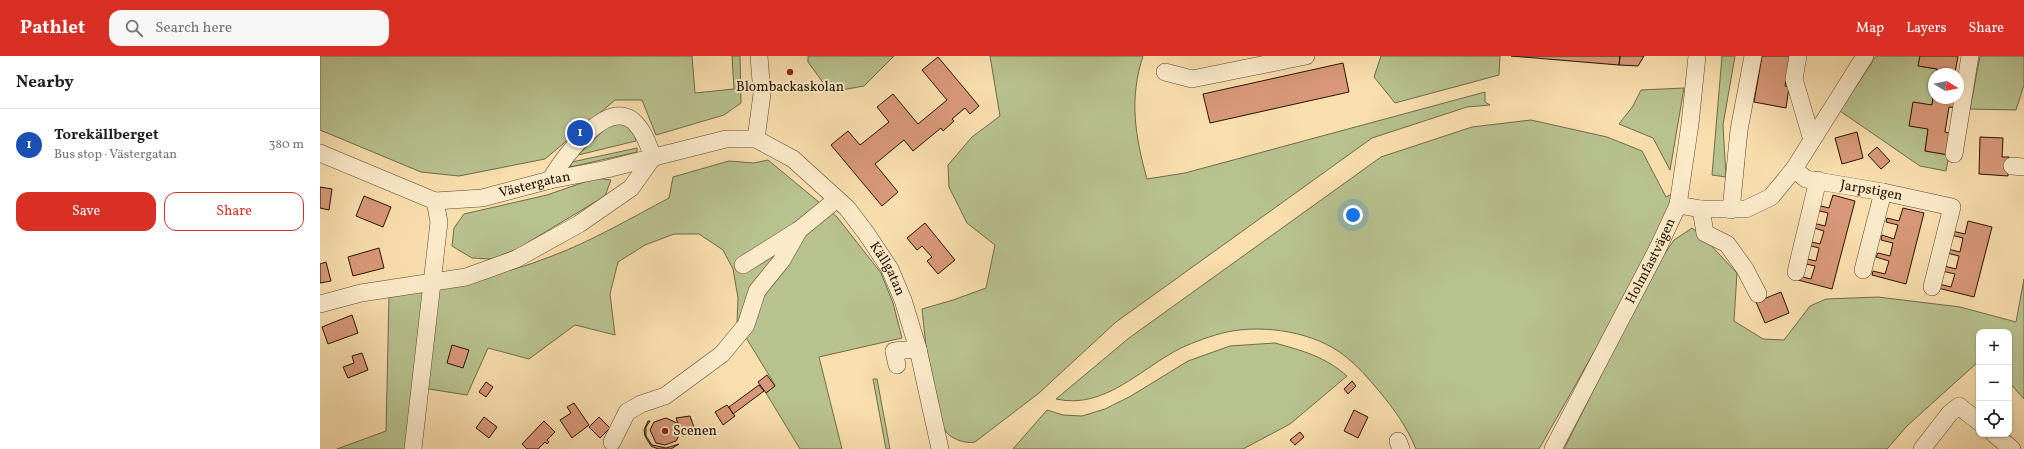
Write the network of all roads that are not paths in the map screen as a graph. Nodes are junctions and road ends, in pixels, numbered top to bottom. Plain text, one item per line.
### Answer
1 (759, 56) edge
2 (1306, 56) edge
3 (1697, 56) edge
4 (1753, 56) edge
5 (1798, 56) edge
6 (1865, 56) edge
7 (1970, 56) edge
8 (1165, 72) dead end
9 (756, 138) junction
10 (1812, 140) junction
11 (320, 153) edge
12 (1954, 154) dead end
13 (652, 157) junction
14 (1794, 169) junction
15 (550, 180) junction
16 (1818, 180) junction
17 (1883, 192) junction
18 (837, 199) junction
19 (435, 201) junction
20 (1678, 205) junction
21 (1701, 209) junction
22 (1731, 210) junction
23 (798, 230) junction
24 (743, 265) dead end
25 (1863, 270) dead end
26 (1796, 272) dead end
27 (432, 282) junction
28 (1932, 287) dead end
29 (1758, 294) dead end
30 (320, 304) edge
31 (918, 349) junction
32 (897, 365) dead end
33 (1976, 420) edge
34 (1998, 437) edge
35 (612, 442) dead end
36 (413, 449) edge
37 (940, 449) edge
38 (1553, 449) edge
39 (1922, 449) edge
40 (2012, 449) edge

1 - 9 street
2 - 8 street
3 - 20 street, Holmfastvägen
4 - 22 street
5 - 10 street
6 - 10 street
7 - 12 street
9 - 13 street, Västergatan
9 - 18 street, Källgatan
10 - 14 street
11 - 19 street, Västergatan
13 - 15 street, Västergatan
13 - 15 street
13 - 27 street
14 - 16 street, Jarpstigen
14 - 22 street
15 - 19 street, Västergatan
16 - 17 street, Jarpstigen
16 - 26 street
17 - 25 street
17 - 28 street, Jarpstigen
18 - 23 street
18 - 31 street, Källgatan
19 - 27 street
20 - 21 street
20 - 38 street, Holmfastvägen
21 - 22 street
21 - 29 street
23 - 24 street
23 - 35 street
27 - 30 street
27 - 36 street
31 - 32 street
31 - 37 street, Källgatan
33 - 39 street
34 - 40 street

